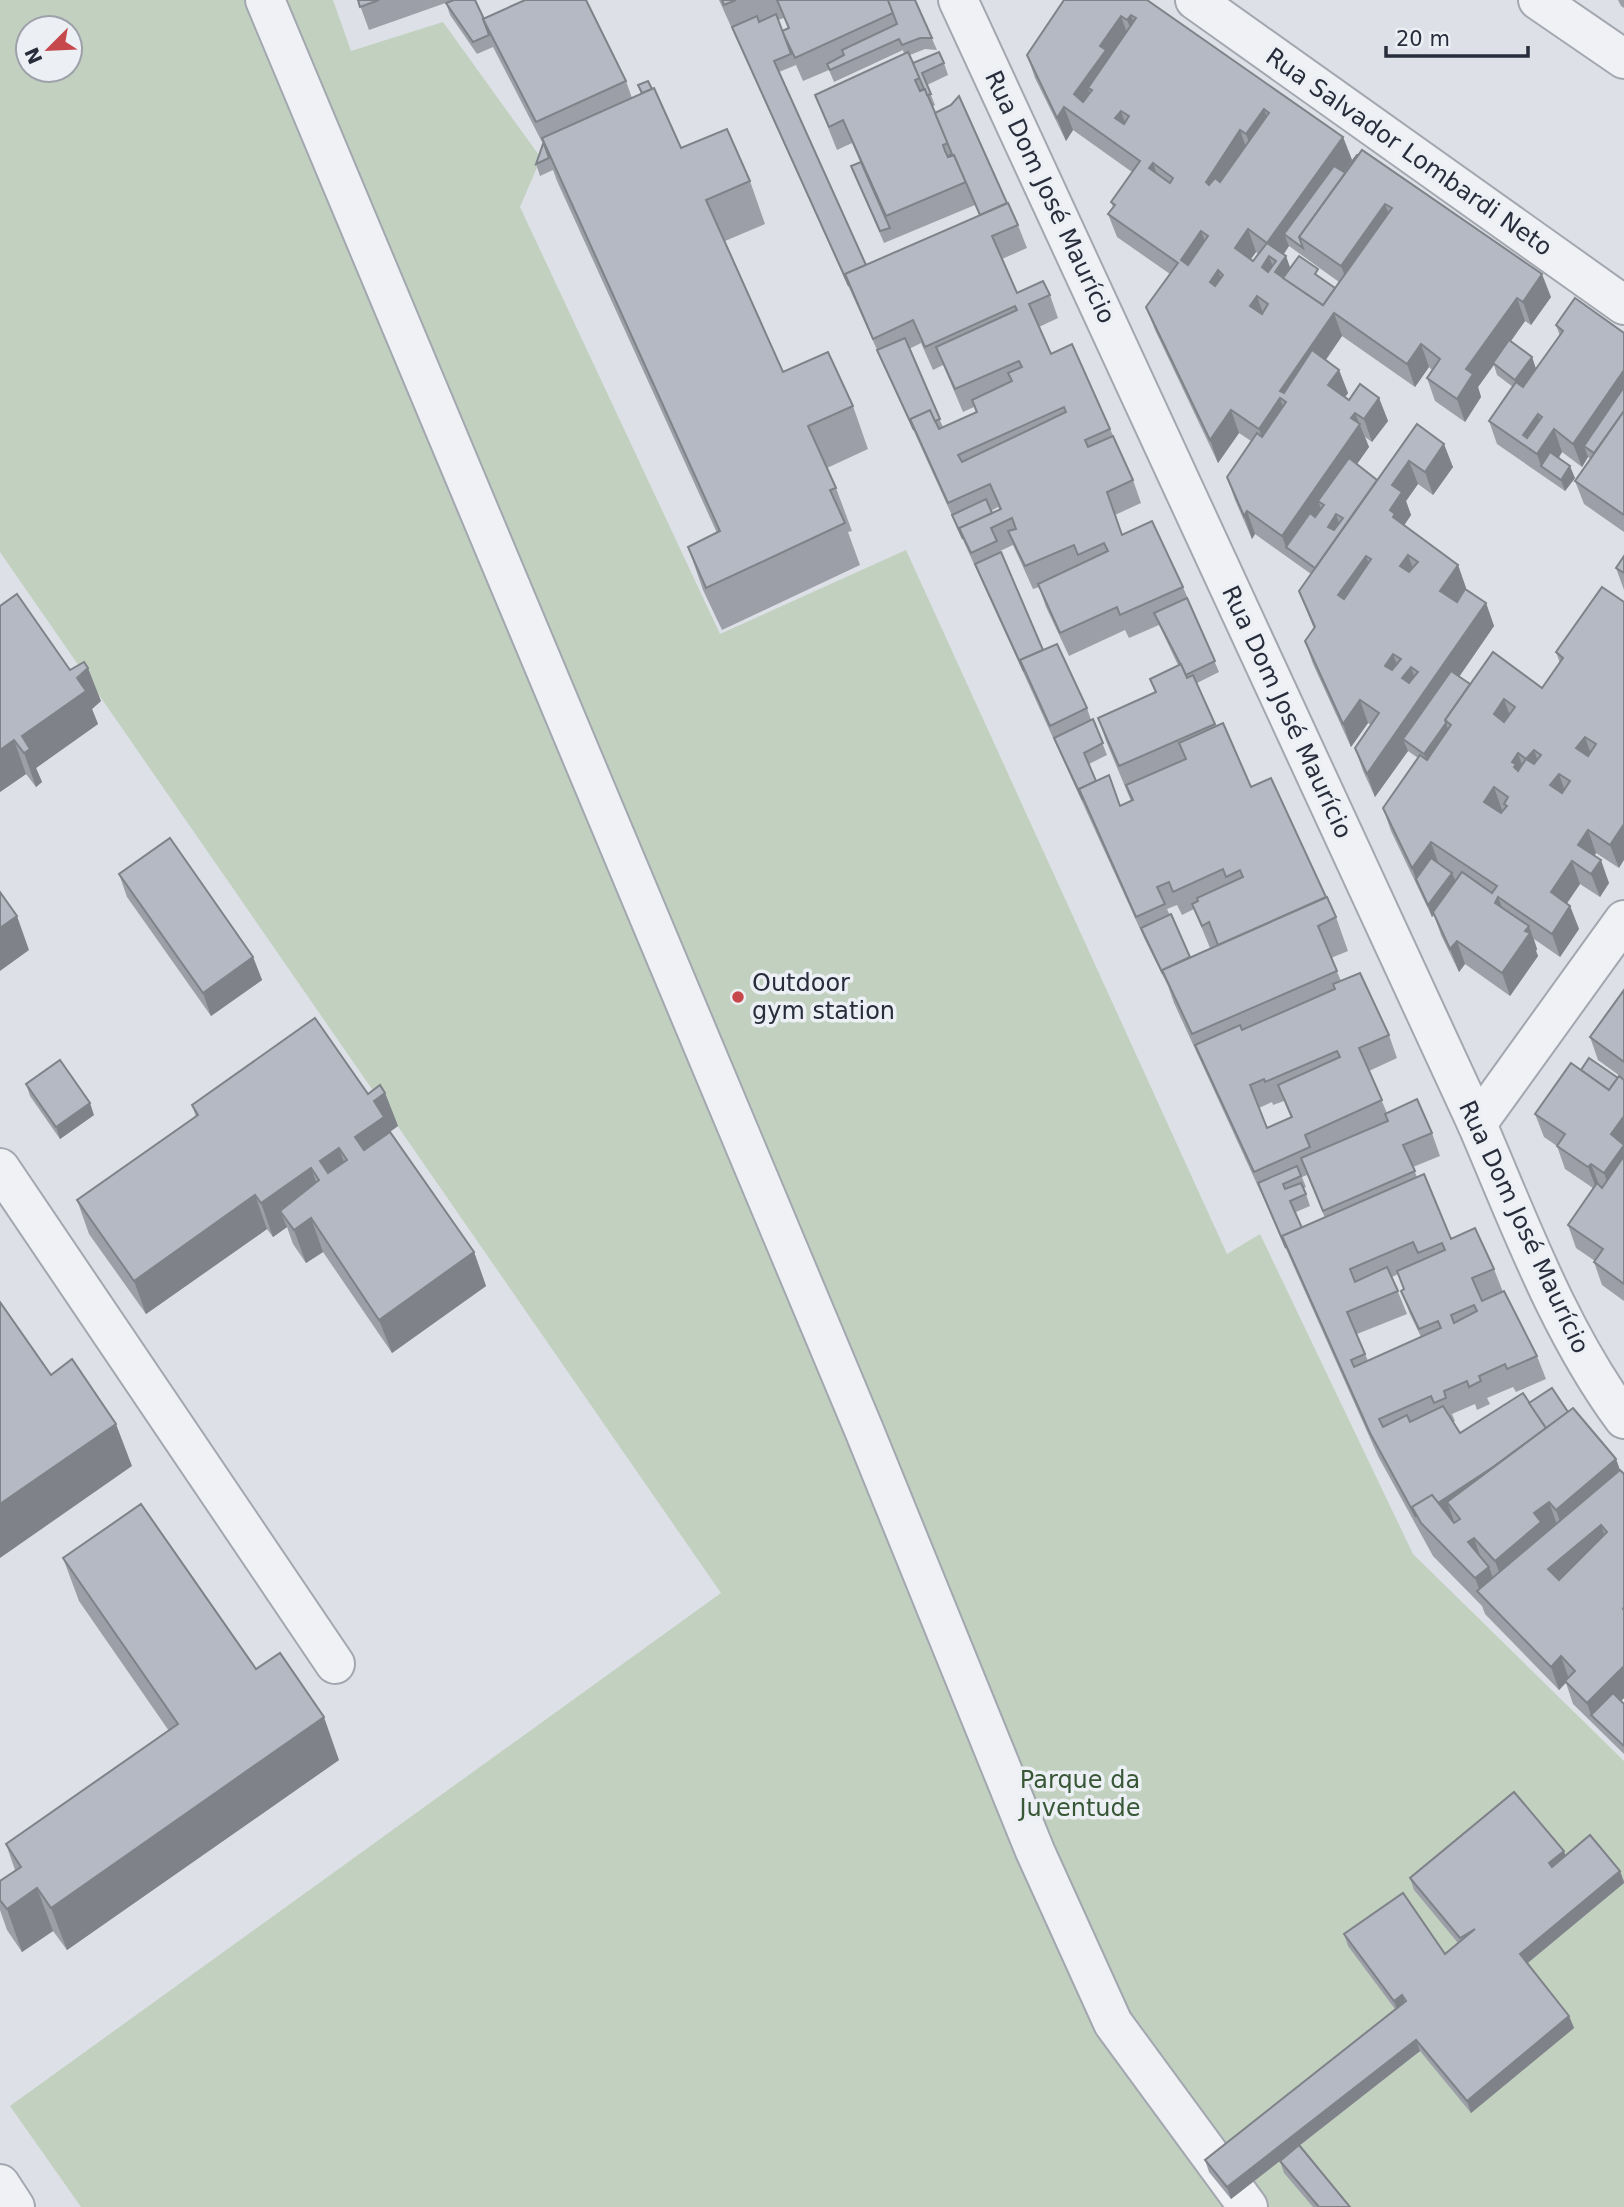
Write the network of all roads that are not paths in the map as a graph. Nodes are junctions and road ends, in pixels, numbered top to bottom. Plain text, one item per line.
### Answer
1 (265, 0) edge
2 (1195, 0) edge
3 (1538, 0) edge
4 (973, 8) edge
5 (1624, 60) edge
6 (1624, 304) edge
7 (1624, 920) edge
8 (1477, 1124) junction
9 (0, 1168) edge
10 (1624, 1419) edge
11 (335, 1664) dead end
12 (0, 2184) edge
13 (15, 2207) edge
14 (1248, 2207) edge

1 - 14 street
2 - 6 street, Rua Salvador Lombardi Neto
3 - 5 street
4 - 8 street, Rua Dom José Maurício
7 - 8 street
8 - 10 street, Rua Dom José Maurício
9 - 11 street
12 - 13 street

